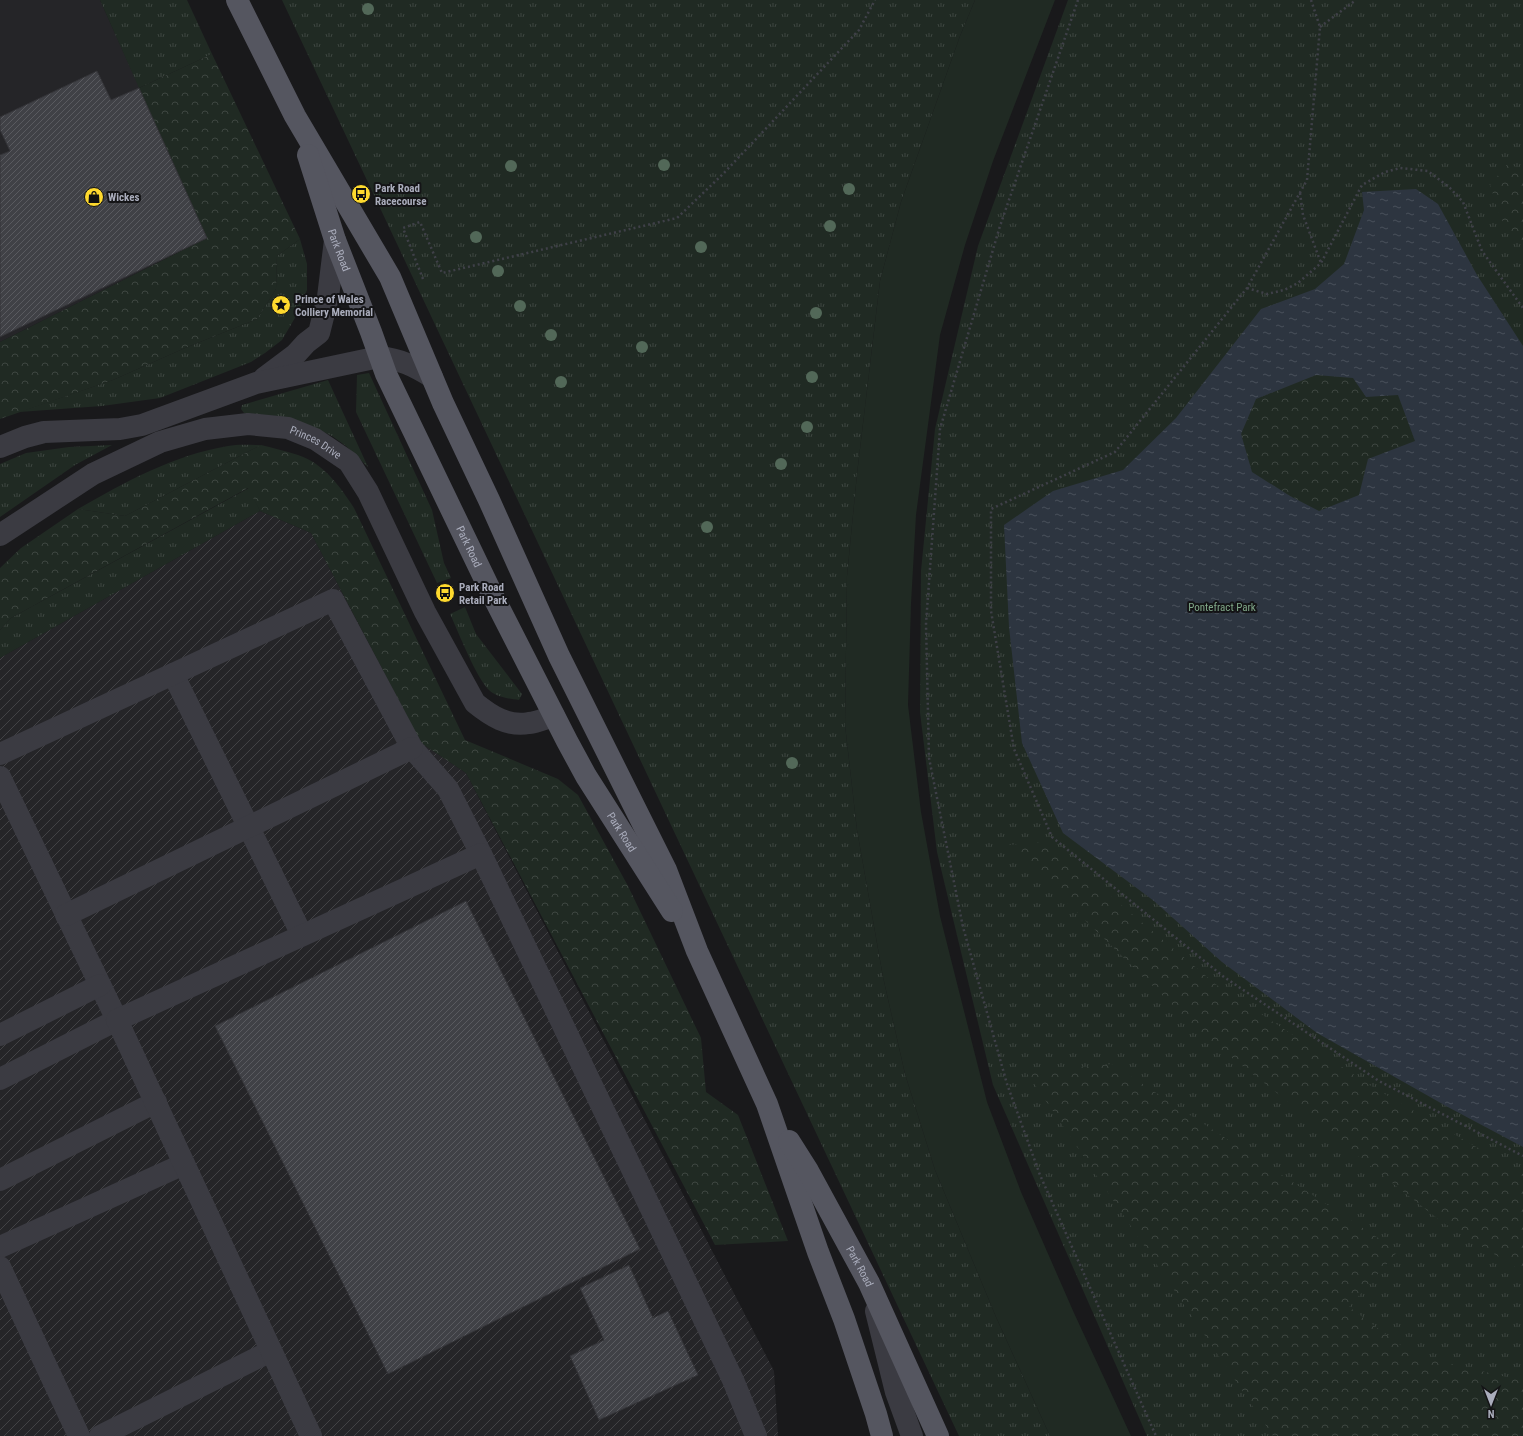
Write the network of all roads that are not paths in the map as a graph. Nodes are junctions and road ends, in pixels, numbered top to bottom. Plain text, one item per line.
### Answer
1 (237, 0) edge
2 (296, 116) junction
3 (335, 240) junction
4 (379, 357) junction
5 (432, 377) junction
6 (256, 383) junction
7 (0, 447) edge
8 (0, 535) edge
9 (559, 656) junction
10 (173, 674) junction
11 (554, 716) junction
12 (529, 724) junction
13 (567, 742) junction
14 (412, 748) junction
15 (0, 754) edge
16 (0, 778) edge
17 (249, 827) junction
18 (481, 854) junction
19 (66, 914) junction
20 (302, 935) junction
21 (697, 951) junction
22 (100, 985) junction
23 (117, 1020) junction
24 (0, 1035) edge
25 (0, 1079) edge
26 (156, 1102) junction
27 (767, 1104) junction
28 (184, 1164) junction
29 (0, 1180) edge
30 (0, 1247) edge
31 (0, 1268) edge
32 (869, 1283) junction
33 (271, 1352) junction
34 (80, 1436) edge
35 (100, 1436) edge
36 (310, 1436) edge
37 (756, 1436) edge
38 (882, 1436) edge
39 (912, 1436) edge
40 (938, 1436) edge

1 - 2 main road, Park Road
2 - 3 main road, Park Road
2 - 5 main road, Park Road
3 - 4 main road, Park Road
3 - 6 street
4 - 5 street
4 - 6 street
4 - 11 main road, Park Road
5 - 9 main road, Park Road
6 - 7 street
8 - 12 street, Princes Drive
9 - 11 main road
9 - 21 main road, Park Road
10 - 14 street
10 - 15 street
10 - 17 street
11 - 12 street, Princes Drive
11 - 13 main road, Park Road
12 - 13 street, Princes Drive
13 - 21 main road, Park Road
14 - 17 street
14 - 18 street
16 - 19 street
17 - 19 street
17 - 20 street
18 - 20 street
18 - 37 street
19 - 22 street
20 - 23 street
21 - 27 main road, Park Road
22 - 23 street
22 - 24 street
23 - 25 street
23 - 26 street
26 - 28 street
26 - 29 street
27 - 32 main road, Park Road
27 - 38 main road, Park Road
28 - 30 street
28 - 33 street
31 - 34 street
32 - 39 street
32 - 40 main road, Park Road
33 - 35 street
33 - 36 street

